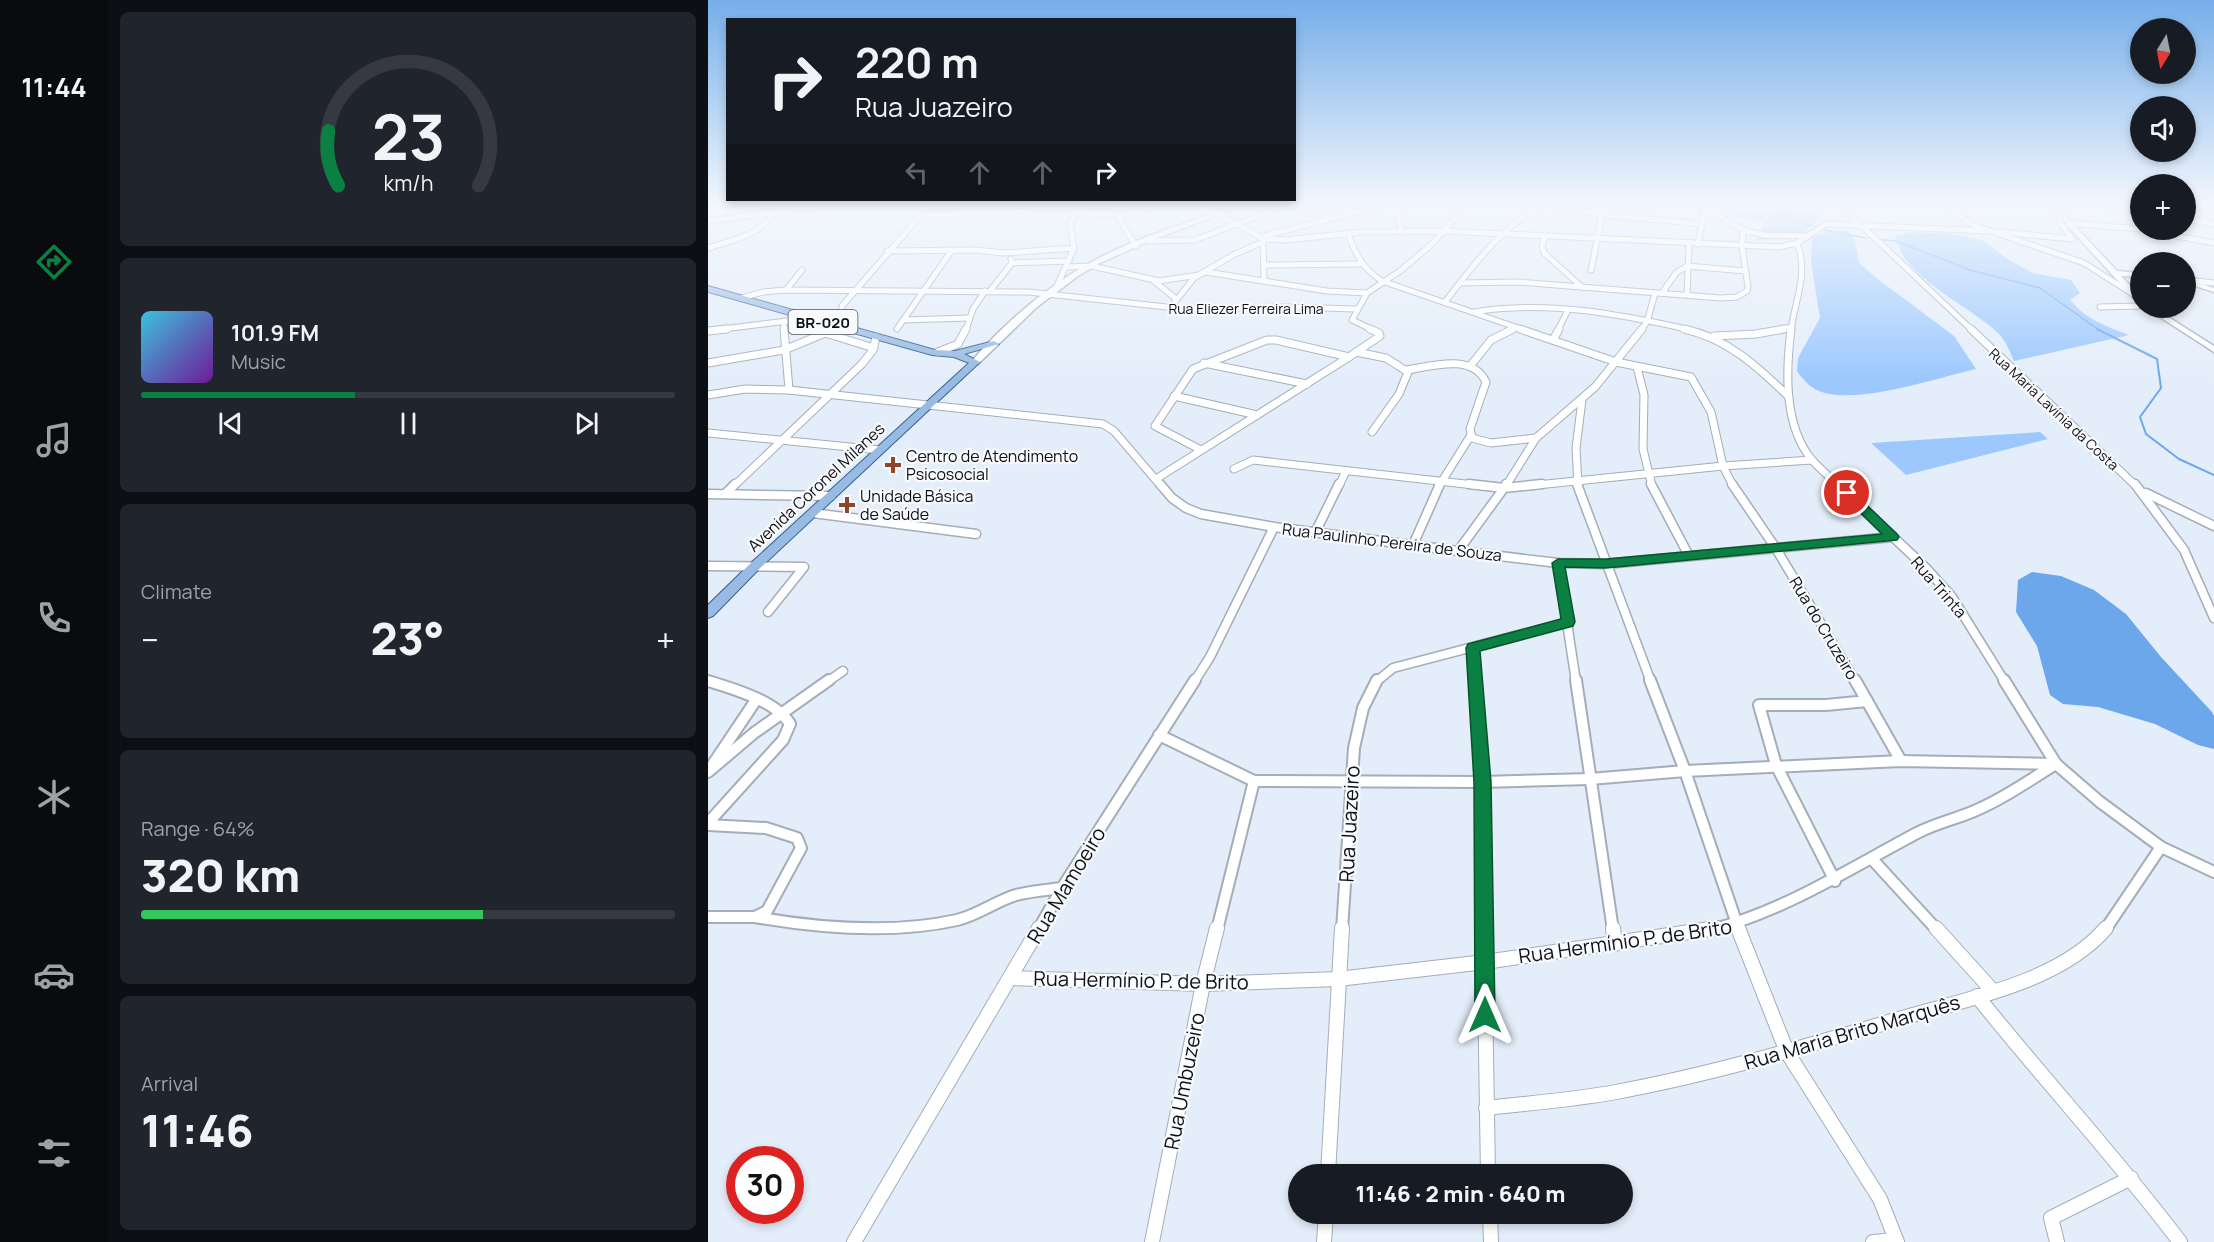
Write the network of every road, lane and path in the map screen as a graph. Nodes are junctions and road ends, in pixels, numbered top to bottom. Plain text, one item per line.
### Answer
1 (877, 264) edge
2 (942, 264) edge
3 (1011, 264) edge
4 (1067, 264) joint
5 (1096, 264) edge
6 (1219, 264) edge
7 (1360, 264) joint
8 (1407, 264) edge
9 (1476, 264) edge
10 (1556, 264) edge
11 (1592, 264) edge
12 (1744, 264) edge
13 (1803, 264) edge
14 (1901, 264) edge
15 (2085, 264) edge
16 (2106, 264) edge
17 (1265, 265) joint
18 (1092, 266) junction
19 (1687, 266) junction
20 (802, 270) dead end
21 (1591, 270) dead end
22 (1745, 271) junction
23 (1206, 272) junction
24 (2114, 273) junction
25 (2130, 274) edge
26 (1199, 275) junction
27 (1153, 280) junction
28 (1264, 280) junction
29 (1382, 281) junction
30 (2196, 282) edge
31 (1188, 283) junction
32 (1460, 283) junction
33 (2214, 283) edge
34 (2196, 284) edge
35 (1582, 287) junction
36 (1056, 288) junction
37 (708, 289) edge
38 (786, 290) junction
39 (856, 290) junction
40 (1165, 290) junction
41 (2214, 290) edge
42 (922, 291) junction
43 (988, 291) junction
44 (2130, 291) edge
45 (2130, 292) edge
46 (1049, 293) junction
47 (1367, 293) junction
48 (1658, 293) junction
49 (1687, 295) junction
50 (742, 298) junction
51 (1176, 299) junction
52 (1445, 302) junction
53 (2130, 306) edge
54 (2100, 307) dead end
55 (1170, 308) junction
56 (1356, 309) junction
57 (1568, 310) junction
58 (1474, 312) junction
59 (850, 318) dead end
60 (969, 318) junction
61 (2165, 318) edge
62 (903, 320) junction
63 (784, 321) junction
64 (1647, 322) junction
65 (839, 327) junction
66 (1792, 327) junction
67 (1514, 328) junction
68 (897, 329) dead end
69 (708, 331) edge
70 (824, 334) junction
71 (1712, 336) junction
72 (876, 337) junction
73 (1553, 340) junction
74 (994, 344) junction
75 (874, 348) junction
76 (784, 350) junction
77 (2214, 350) edge
78 (1356, 352) junction
79 (937, 353) junction
80 (1349, 357) junction
81 (951, 362) junction
82 (975, 362) junction
83 (1616, 362) junction
84 (708, 363) edge
85 (1204, 363) junction
86 (1471, 365) junction
87 (1637, 367) junction
88 (1407, 370) junction
89 (1307, 384) junction
90 (947, 386) junction
91 (789, 390) junction
92 (832, 393) junction
93 (709, 396) edge
94 (1174, 396) junction
95 (1789, 397) junction
96 (1582, 400) junction
97 (929, 403) junction
98 (1257, 415) junction
99 (1371, 432) dead end
100 (708, 433) edge
101 (1470, 435) junction
102 (1536, 438) junction
103 (782, 439) junction
104 (880, 450) junction
105 (1201, 450) junction
106 (1812, 460) junction
107 (1723, 466) junction
108 (1234, 469) dead end
109 (1346, 471) junction
110 (1646, 474) junction
111 (1156, 479) junction
112 (1441, 481) junction
113 (1576, 482) junction
114 (1503, 488) junction
115 (2142, 490) junction
116 (708, 494) edge
117 (725, 494) junction
118 (831, 496) junction
119 (813, 513) junction
120 (2214, 526) edge
121 (1274, 527) junction
122 (1315, 533) junction
123 (976, 534) dead end
124 (1893, 537) junction
125 (1413, 545) junction
126 (1775, 547) junction
127 (1458, 551) junction
128 (1689, 556) junction
129 (1558, 563) junction
130 (1606, 564) junction
131 (708, 566) edge
132 (755, 566) junction
133 (768, 612) dead end
134 (708, 613) edge
135 (2214, 618) edge
136 (1568, 622) junction
137 (1473, 648) junction
138 (843, 671) dead end
139 (708, 681) edge
140 (756, 700) junction
141 (1867, 701) junction
142 (783, 713) junction
143 (1160, 735) junction
144 (1901, 761) junction
145 (2056, 764) junction
146 (1776, 765) junction
147 (1685, 771) junction
148 (709, 772) edge
149 (1590, 779) junction
150 (1254, 781) junction
151 (1352, 781) junction
152 (1482, 782) junction
153 (708, 824) edge
154 (2161, 847) junction
155 (1872, 859) junction
156 (2214, 872) edge
157 (1835, 881) junction
158 (1062, 888) junction
159 (708, 917) edge
160 (755, 917) junction
161 (1737, 925) junction
162 (1615, 944) junction
163 (1485, 962) junction
164 (1011, 978) junction
165 (1338, 978) junction
166 (1203, 984) junction
167 (1992, 990) junction
168 (1977, 996) junction
169 (1787, 1052) junction
170 (1486, 1108) junction
171 (1329, 1164) edge
172 (1488, 1164) edge
173 (2131, 1178) junction
174 (1325, 1224) edge
175 (1490, 1224) edge
176 (1897, 1241) edge
177 (854, 1242) edge
178 (1152, 1242) edge
179 (1324, 1242) edge
180 (1491, 1242) edge
181 (1873, 1242) edge
182 (2057, 1242) edge
183 (2180, 1242) edge

1 - 39 street
2 - 42 street
3 - 43 street
4 - 18 street
4 - 36 street
5 - 18 main road
6 - 23 street
7 - 17 street
7 - 29 street, Rua do Cruzeiro
8 - 29 street
9 - 32 street
10 - 35 street
11 - 21 street
12 - 22 street
13 - 66 street, Rua Trinta
14 - 115 street, Rua Maria Lavínia da Costa
15 - 45 street
16 - 24 main road
17 - 28 street
18 - 27 street
18 - 36 main road
19 - 22 street
19 - 48 street
19 - 49 street
20 - 38 street
22 - 49 street
23 - 26 street
23 - 28 street
24 - 25 main road
24 - 44 main road
26 - 27 street
26 - 31 street
27 - 40 street
28 - 47 street
29 - 47 street
29 - 52 street, Rua do Cruzeiro
30 - 33 street
31 - 40 street
31 - 51 street
32 - 35 street
32 - 52 street
34 - 41 main road
35 - 48 street
36 - 46 main road
37 - 50 main road, BR-020
38 - 39 street, Rua Eliezer Ferreira Lima
38 - 50 street, Rua Eliezer Ferreira Lima
39 - 42 street, Rua Eliezer Ferreira Lima
39 - 59 street
40 - 51 street
42 - 43 street, Rua Eliezer Ferreira Lima
42 - 62 street
43 - 46 street, Rua Eliezer Ferreira Lima
43 - 60 street
46 - 55 street, Rua Eliezer Ferreira Lima
46 - 74 main road
47 - 56 street
48 - 49 street
48 - 64 street
50 - 65 main road, BR-020
51 - 55 street
52 - 58 street, Rua do Cruzeiro
53 - 54 street
55 - 56 street, Rua Eliezer Ferreira Lima
56 - 78 street
57 - 58 street
57 - 64 street
57 - 73 street
58 - 67 street, Rua do Cruzeiro
60 - 62 street
60 - 79 street
61 - 77 main road
62 - 68 street
63 - 69 street
63 - 70 street
63 - 76 street
64 - 71 street
64 - 83 street
65 - 70 street
65 - 72 main road, BR-020
66 - 71 street
66 - 95 street, Rua Trinta
67 - 73 street, Rua do Cruzeiro
67 - 86 street
70 - 75 street
70 - 76 street
71 - 95 street
72 - 75 street
72 - 79 main road, BR-020
73 - 83 street, Rua do Cruzeiro
74 - 81 main road
74 - 82 main road
75 - 92 street
76 - 84 street
76 - 91 street
78 - 80 street
78 - 88 street
79 - 81 main road, BR-020
80 - 85 street
80 - 89 street
81 - 82 main road, BR-020
81 - 90 main road
82 - 90 main road, Avenida Coronel Milanes
83 - 87 street, Rua do Cruzeiro
83 - 96 street
85 - 89 street
85 - 94 street
86 - 88 street
86 - 101 street
87 - 107 street, Rua do Cruzeiro
87 - 110 street
88 - 99 street
89 - 98 street
90 - 97 main road, Avenida Coronel Milanes
91 - 92 street, Rua Paulinho Pereira de Souza
91 - 93 street, Rua Paulinho Pereira de Souza
92 - 97 street, Rua Paulinho Pereira de Souza
92 - 103 street
94 - 98 street
94 - 105 street
95 - 106 street, Rua Trinta
96 - 102 street
96 - 113 street
97 - 104 main road, Avenida Coronel Milanes
97 - 111 street, Rua Paulinho Pereira de Souza
98 - 105 street
100 - 103 street
101 - 102 street
101 - 112 street
102 - 114 street
103 - 104 street
103 - 117 street
104 - 118 main road, Avenida Coronel Milanes
105 - 111 street
106 - 107 street
106 - 124 street, Rua Trinta
107 - 110 street
107 - 126 street, Rua do Cruzeiro
108 - 109 street
109 - 112 street
109 - 122 street
110 - 113 street
110 - 128 street
111 - 121 street, Rua Paulinho Pereira de Souza
112 - 114 street
112 - 125 street
113 - 114 street
113 - 130 street
114 - 127 street
115 - 120 street
115 - 135 street, Rua Maria Lavínia da Costa
116 - 117 street
117 - 118 street
118 - 119 main road, Avenida Coronel Milanes
119 - 123 street
119 - 132 main road, Avenida Coronel Milanes
121 - 122 street, Rua Paulinho Pereira de Souza
121 - 143 street, Rua Mamoeiro
122 - 125 street, Rua Paulinho Pereira de Souza
124 - 126 street, Rua Paulinho Pereira de Souza
124 - 145 street, Rua Trinta
125 - 127 street, Rua Paulinho Pereira de Souza
126 - 128 street, Rua Paulinho Pereira de Souza
126 - 141 street, Rua do Cruzeiro
127 - 129 street, Rua Paulinho Pereira de Souza
128 - 130 street, Rua Paulinho Pereira de Souza
129 - 130 street, Rua Paulinho Pereira de Souza
129 - 136 street
130 - 147 street
131 - 132 street
132 - 133 street
132 - 134 main road, Avenida Coronel Milanes
136 - 137 street, Rua Juazeiro
136 - 149 street
137 - 151 street, Rua Juazeiro
137 - 152 street
138 - 142 street
139 - 140 street
140 - 142 street
140 - 148 street
141 - 144 street
141 - 146 street, Rua do Cruzeiro
142 - 148 street
142 - 153 street
143 - 150 street
143 - 158 street, Rua Mamoeiro
144 - 145 street
144 - 146 street
145 - 154 street, Rua Trinta
145 - 155 street, Rua Hermínio P. de Brito
146 - 147 street
146 - 157 street, Rua do Cruzeiro
147 - 149 street
147 - 161 street
149 - 152 street
149 - 162 street
150 - 151 street
150 - 166 street, Rua Umbuzeiro
151 - 152 street
151 - 165 street, Rua Juazeiro
152 - 163 street
153 - 160 street
154 - 156 street, Rua Trinta
154 - 167 street, Rua Maria Brito Marquês
155 - 157 street, Rua Hermínio P. de Brito
155 - 167 street
157 - 161 street, Rua Hermínio P. de Brito
158 - 160 street
158 - 164 street, Rua Mamoeiro
159 - 160 street
161 - 162 street, Rua Hermínio P. de Brito
161 - 169 street
162 - 163 street, Rua Hermínio P. de Brito
163 - 165 street, Rua Hermínio P. de Brito
163 - 170 street
164 - 166 street, Rua Hermínio P. de Brito
164 - 177 street, Rua Mamoeiro
165 - 166 street, Rua Hermínio P. de Brito
165 - 171 street, Rua Juazeiro
166 - 178 street, Rua Umbuzeiro
167 - 168 street, Rua Maria Brito Marquês
168 - 169 street, Rua Maria Brito Marquês
168 - 173 street
169 - 170 street, Rua Maria Brito Marquês
169 - 176 street
170 - 172 street
173 - 182 street
173 - 183 street
174 - 179 street
175 - 180 street
176 - 181 street

